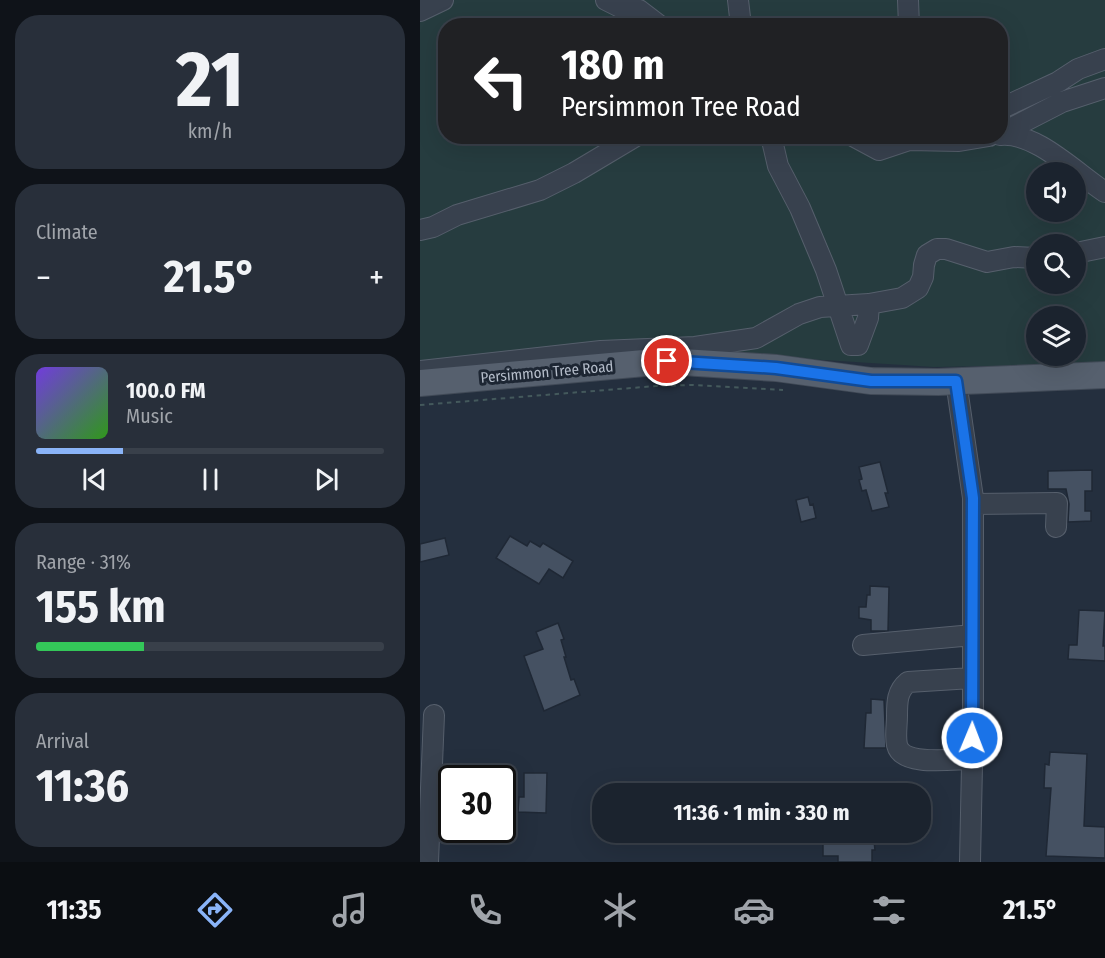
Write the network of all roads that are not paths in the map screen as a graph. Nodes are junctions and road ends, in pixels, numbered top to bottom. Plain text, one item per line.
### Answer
1 (443, 0) edge
2 (606, 0) edge
3 (738, 0) edge
4 (908, 0) edge
5 (420, 11) edge
6 (650, 18) edge
7 (740, 18) edge
8 (909, 18) edge
9 (1105, 59) edge
10 (1105, 88) edge
11 (1008, 105) edge
12 (1008, 130) edge
13 (1008, 134) edge
14 (623, 144) edge
15 (773, 144) edge
16 (868, 144) edge
17 (897, 144) edge
18 (1105, 192) edge
19 (420, 230) edge
20 (1105, 247) edge
21 (1086, 251) edge
22 (1026, 258) edge
23 (837, 304) junction
24 (869, 304) junction
25 (420, 370) edge
26 (1105, 375) edge
27 (956, 381) junction
28 (420, 383) edge
29 (974, 504) junction
30 (1056, 527) dead end
31 (973, 635) junction
32 (863, 645) dead end
33 (972, 678) junction
34 (434, 715) dead end
35 (971, 759) junction
36 (429, 862) edge
37 (970, 862) edge

1 - 5 street
2 - 6 street
3 - 7 street
4 - 8 street
9 - 11 street
10 - 12 street
13 - 18 street
14 - 19 street
15 - 23 street
16 - 17 street
20 - 21 street
22 - 24 street
23 - 24 street
23 - 24 street
23 - 25 street
26 - 27 main road, Persimmon Tree Road
27 - 28 main road, Persimmon Tree Road
27 - 29 street
29 - 30 street
29 - 31 street
31 - 32 street
31 - 33 street
33 - 35 street
33 - 35 street
34 - 36 street
35 - 37 street

